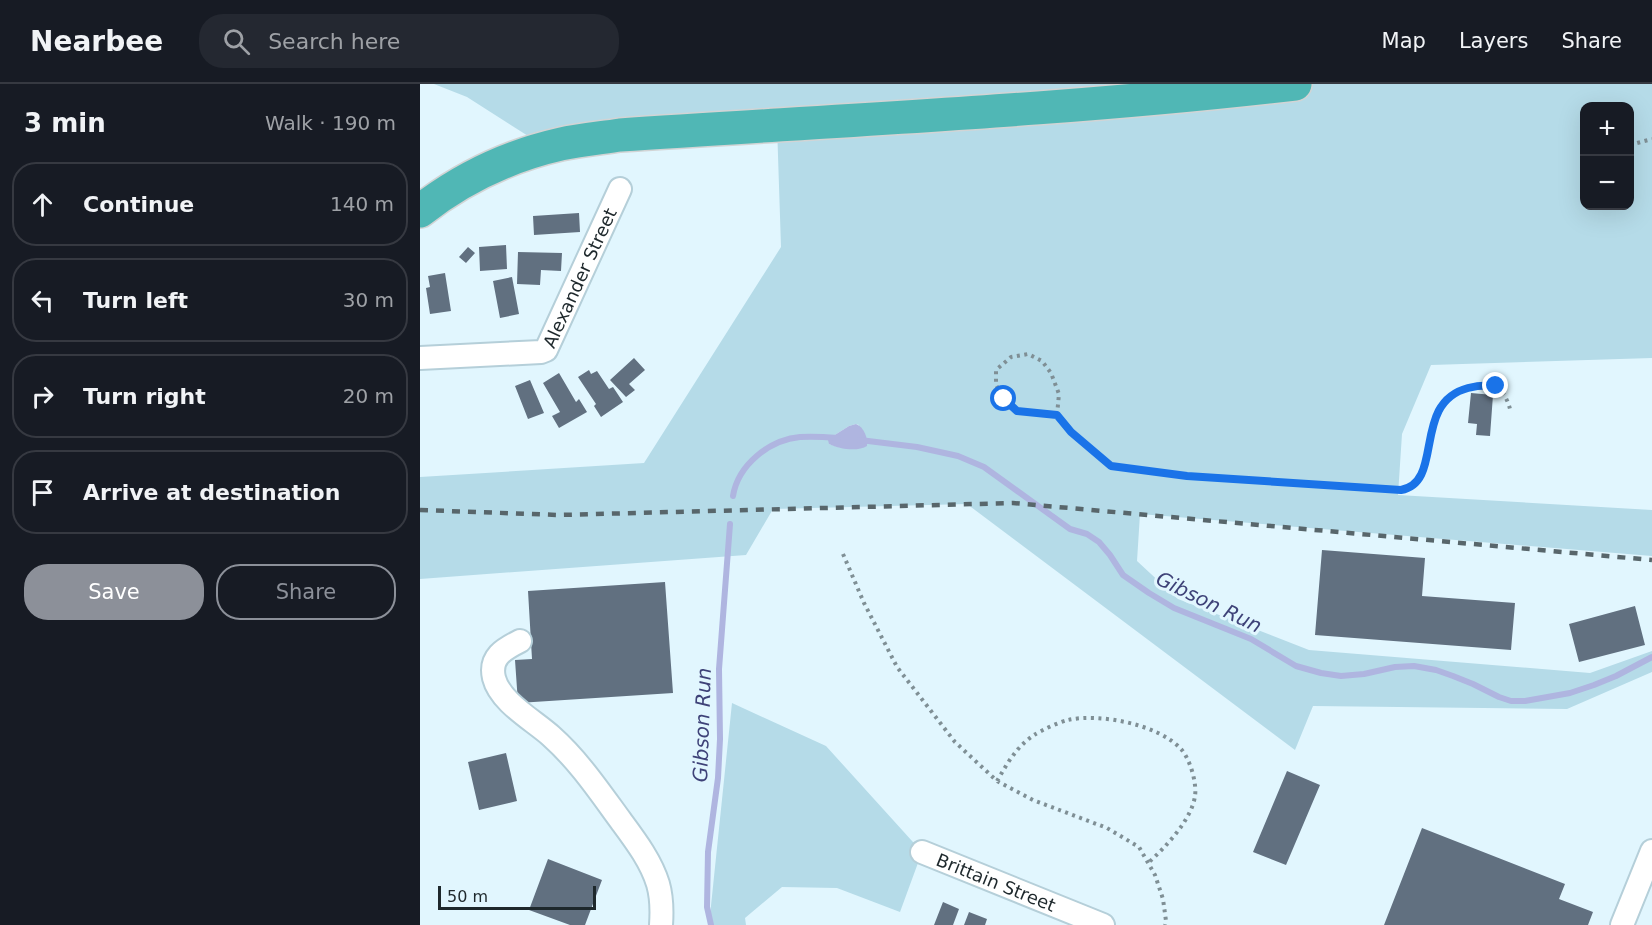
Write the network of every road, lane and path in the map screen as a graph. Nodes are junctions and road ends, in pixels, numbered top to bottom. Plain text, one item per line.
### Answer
1 (1295, 84) edge
2 (1652, 139) edge
3 (1634, 144) edge
4 (620, 189) dead end
5 (420, 211) edge
6 (420, 358) edge
7 (1510, 409) dead end
8 (1057, 415) junction
9 (843, 555) dead end
10 (520, 641) dead end
11 (997, 781) junction
12 (1652, 851) edge
13 (922, 852) dead end
14 (1148, 863) junction
15 (661, 925) edge
16 (1103, 925) edge
17 (1165, 925) edge
18 (1622, 925) edge

1 - 5 highway
2 - 3 path
4 - 6 street, Alexander Street
7 - 8 path
8 - 8 path
9 - 11 path
10 - 15 street
11 - 14 path
11 - 14 path
12 - 18 street
13 - 16 street, Brittain Street
14 - 17 path

